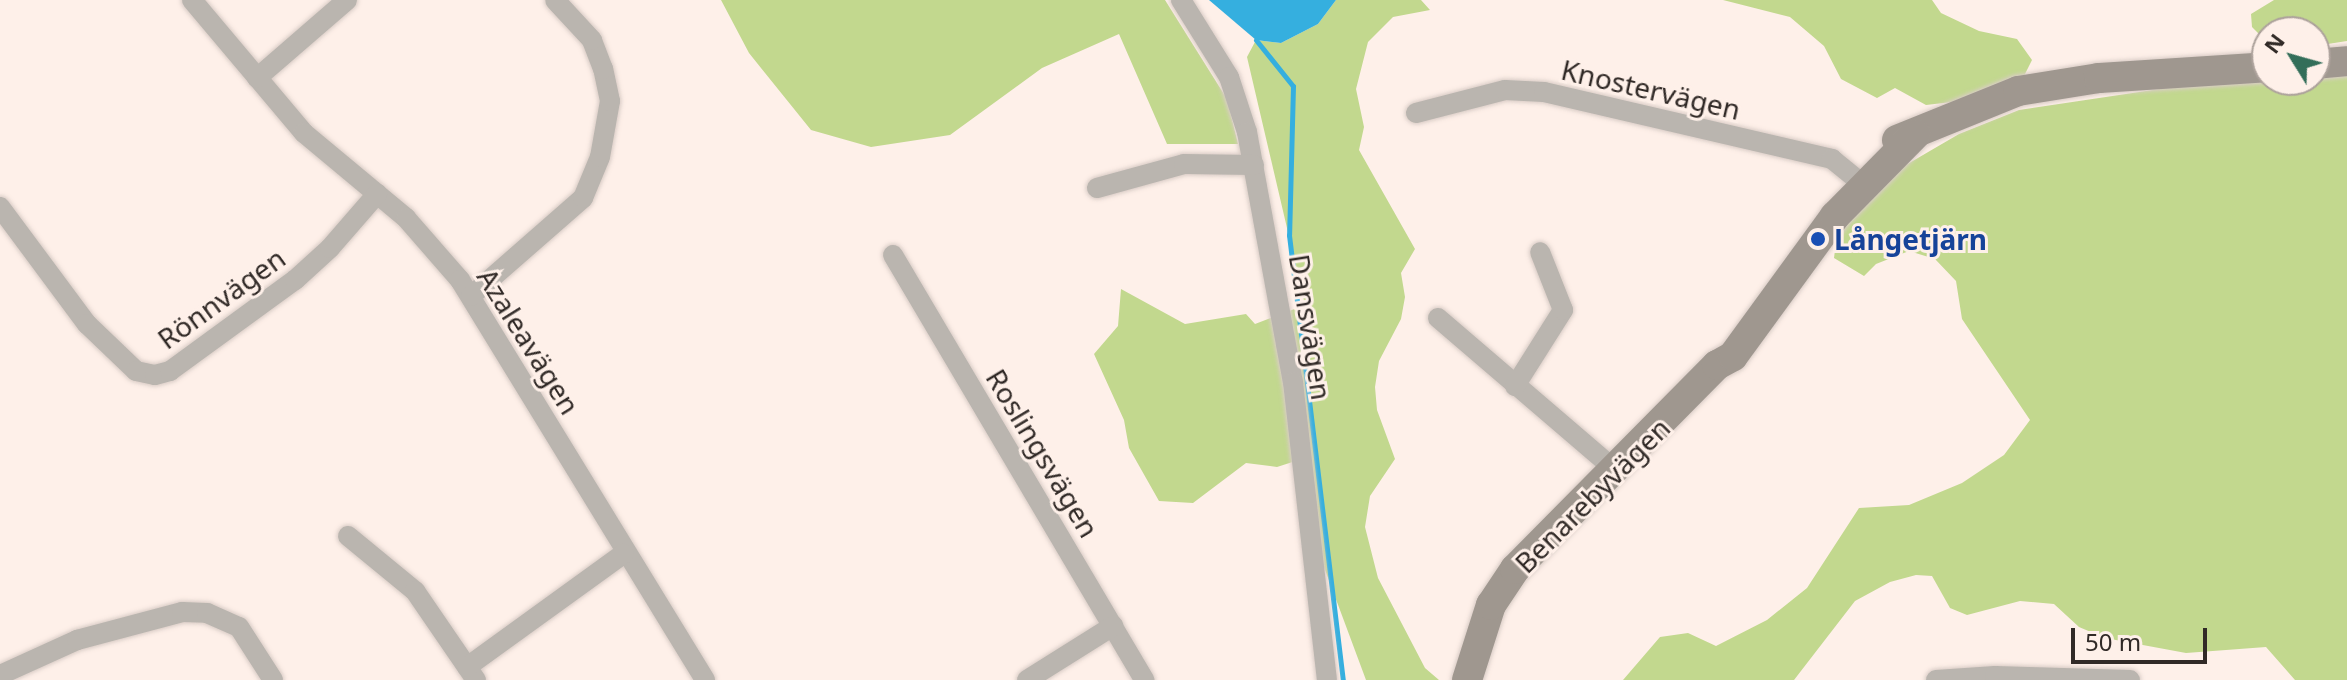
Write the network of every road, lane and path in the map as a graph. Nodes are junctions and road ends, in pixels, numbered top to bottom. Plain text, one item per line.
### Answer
1 (192, 0) edge
2 (347, 0) edge
3 (555, 0) edge
4 (1181, 0) edge
5 (2251, 68) edge
6 (257, 78) junction
7 (1416, 113) dead end
8 (1254, 165) junction
9 (1859, 180) junction
10 (1097, 188) dead end
11 (377, 194) junction
12 (0, 207) edge
13 (1540, 252) dead end
14 (893, 255) dead end
15 (471, 296) junction
16 (1438, 318) dead end
17 (1515, 386) junction
18 (1614, 469) junction
19 (348, 536) dead end
20 (623, 554) junction
21 (1113, 626) junction
22 (472, 674) edge
23 (0, 675) edge
24 (273, 680) edge
25 (705, 680) edge
26 (1027, 680) edge
27 (1144, 680) edge
28 (1327, 680) edge
29 (1467, 680) edge
30 (1936, 680) edge
31 (2130, 680) edge

1 - 6 street, Azaleavägen
2 - 6 street
3 - 15 street
4 - 8 street, Dansvägen
5 - 9 street, Benarebyvägen
6 - 11 street, Azaleavägen
7 - 9 street, Knostervägen
8 - 10 street
8 - 28 street, Dansvägen
9 - 18 street, Benarebyvägen
11 - 12 street, Rönnvägen
11 - 15 street, Azaleavägen
13 - 17 street
14 - 21 street, Roslingsvägen
15 - 20 street, Azaleavägen
16 - 17 street
17 - 18 street
18 - 29 street, Benarebyvägen
19 - 22 street
20 - 22 street
20 - 25 street, Azaleavägen
21 - 26 street
21 - 27 street, Roslingsvägen
23 - 24 street
30 - 31 street

